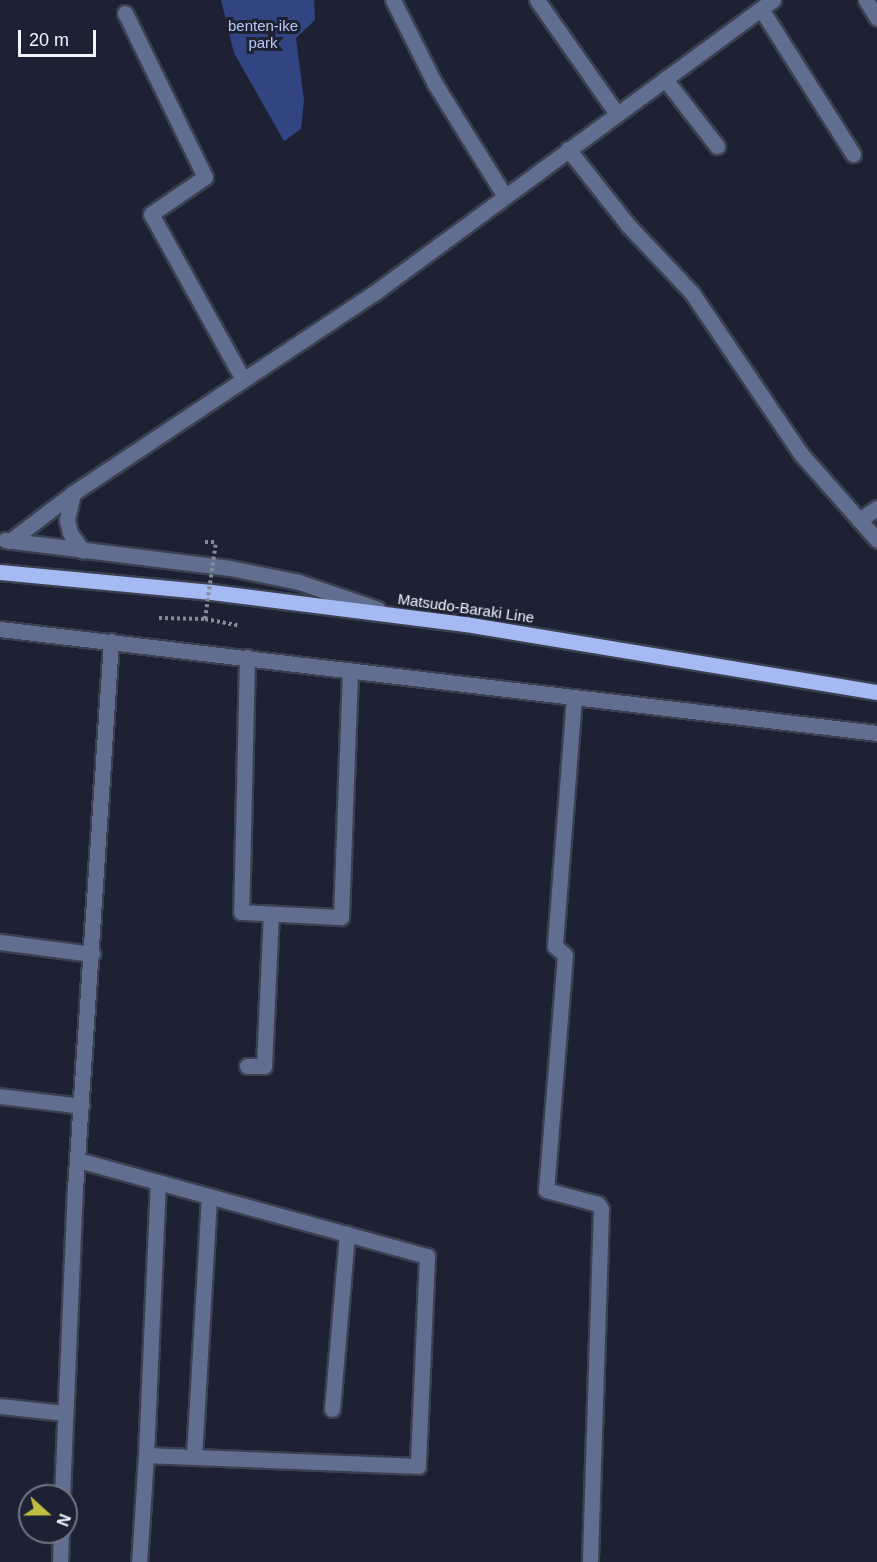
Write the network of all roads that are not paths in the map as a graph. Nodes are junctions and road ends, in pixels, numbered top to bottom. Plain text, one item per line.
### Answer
1 (393, 0) edge
2 (537, 0) edge
3 (866, 0) edge
4 (767, 4) edge
5 (125, 13) dead end
6 (877, 18) edge
7 (665, 79) junction
8 (617, 114) junction
9 (717, 146) dead end
10 (568, 149) junction
11 (854, 153) dead end
12 (504, 195) junction
13 (243, 380) junction
14 (74, 493) junction
15 (877, 508) edge
16 (859, 520) junction
17 (5, 540) edge
18 (877, 540) edge
19 (83, 551) junction
20 (0, 572) edge
21 (395, 615) junction
22 (0, 629) edge
23 (111, 641) junction
24 (247, 657) junction
25 (350, 670) junction
26 (877, 692) edge
27 (574, 697) junction
28 (877, 734) edge
29 (271, 914) junction
30 (0, 942) edge
31 (92, 954) junction
32 (247, 1066) dead end
33 (0, 1096) edge
34 (81, 1106) junction
35 (78, 1160) junction
36 (158, 1182) junction
37 (209, 1196) junction
38 (347, 1234) junction
39 (0, 1406) edge
40 (332, 1409) dead end
41 (63, 1413) junction
42 (146, 1455) junction
43 (194, 1457) junction
44 (62, 1484) edge
45 (61, 1544) edge
46 (60, 1562) edge
47 (140, 1562) edge
48 (590, 1562) edge

1 - 12 street
2 - 8 street
3 - 6 street
4 - 7 street
4 - 11 street
5 - 13 street
7 - 8 street
7 - 9 street
8 - 10 street
10 - 12 street
10 - 16 street
12 - 13 street
13 - 14 street
14 - 17 street
14 - 19 street
15 - 16 street
16 - 18 street
17 - 19 street
19 - 21 street
20 - 21 main road, Matsudo-Baraki Line
21 - 26 main road, Matsudo-Baraki Line
22 - 23 street
23 - 24 street
23 - 31 street
24 - 25 street
24 - 29 street
25 - 27 street
25 - 29 street
27 - 28 street
27 - 48 street
29 - 32 street
30 - 31 street
31 - 34 street
33 - 34 street
34 - 35 street
35 - 36 street
35 - 41 street
36 - 37 street
36 - 42 street
37 - 38 street
37 - 43 street
38 - 40 street
38 - 43 street
39 - 41 street
41 - 44 street
42 - 43 street
42 - 47 street
45 - 46 street

